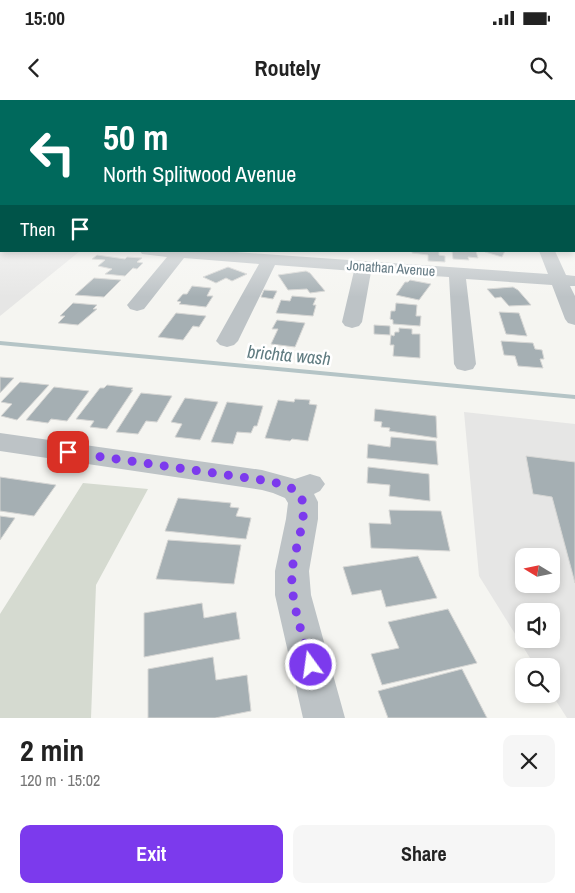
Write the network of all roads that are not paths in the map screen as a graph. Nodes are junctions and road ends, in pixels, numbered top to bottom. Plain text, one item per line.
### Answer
1 (179, 252) edge
2 (549, 252) edge
3 (269, 260) junction
4 (364, 266) junction
5 (457, 273) junction
6 (567, 281) edge
7 (137, 305) dead end
8 (575, 319) edge
9 (352, 322) dead end
10 (227, 341) dead end
11 (465, 364) dead end
12 (0, 442) edge
13 (324, 718) edge

1 - 3 street, Jonathan Avenue
1 - 7 street
2 - 6 street
3 - 4 street, Jonathan Avenue
3 - 10 street
4 - 5 street, Jonathan Avenue
4 - 9 street
5 - 6 street, Jonathan Avenue
5 - 11 street
6 - 8 street
12 - 13 street

